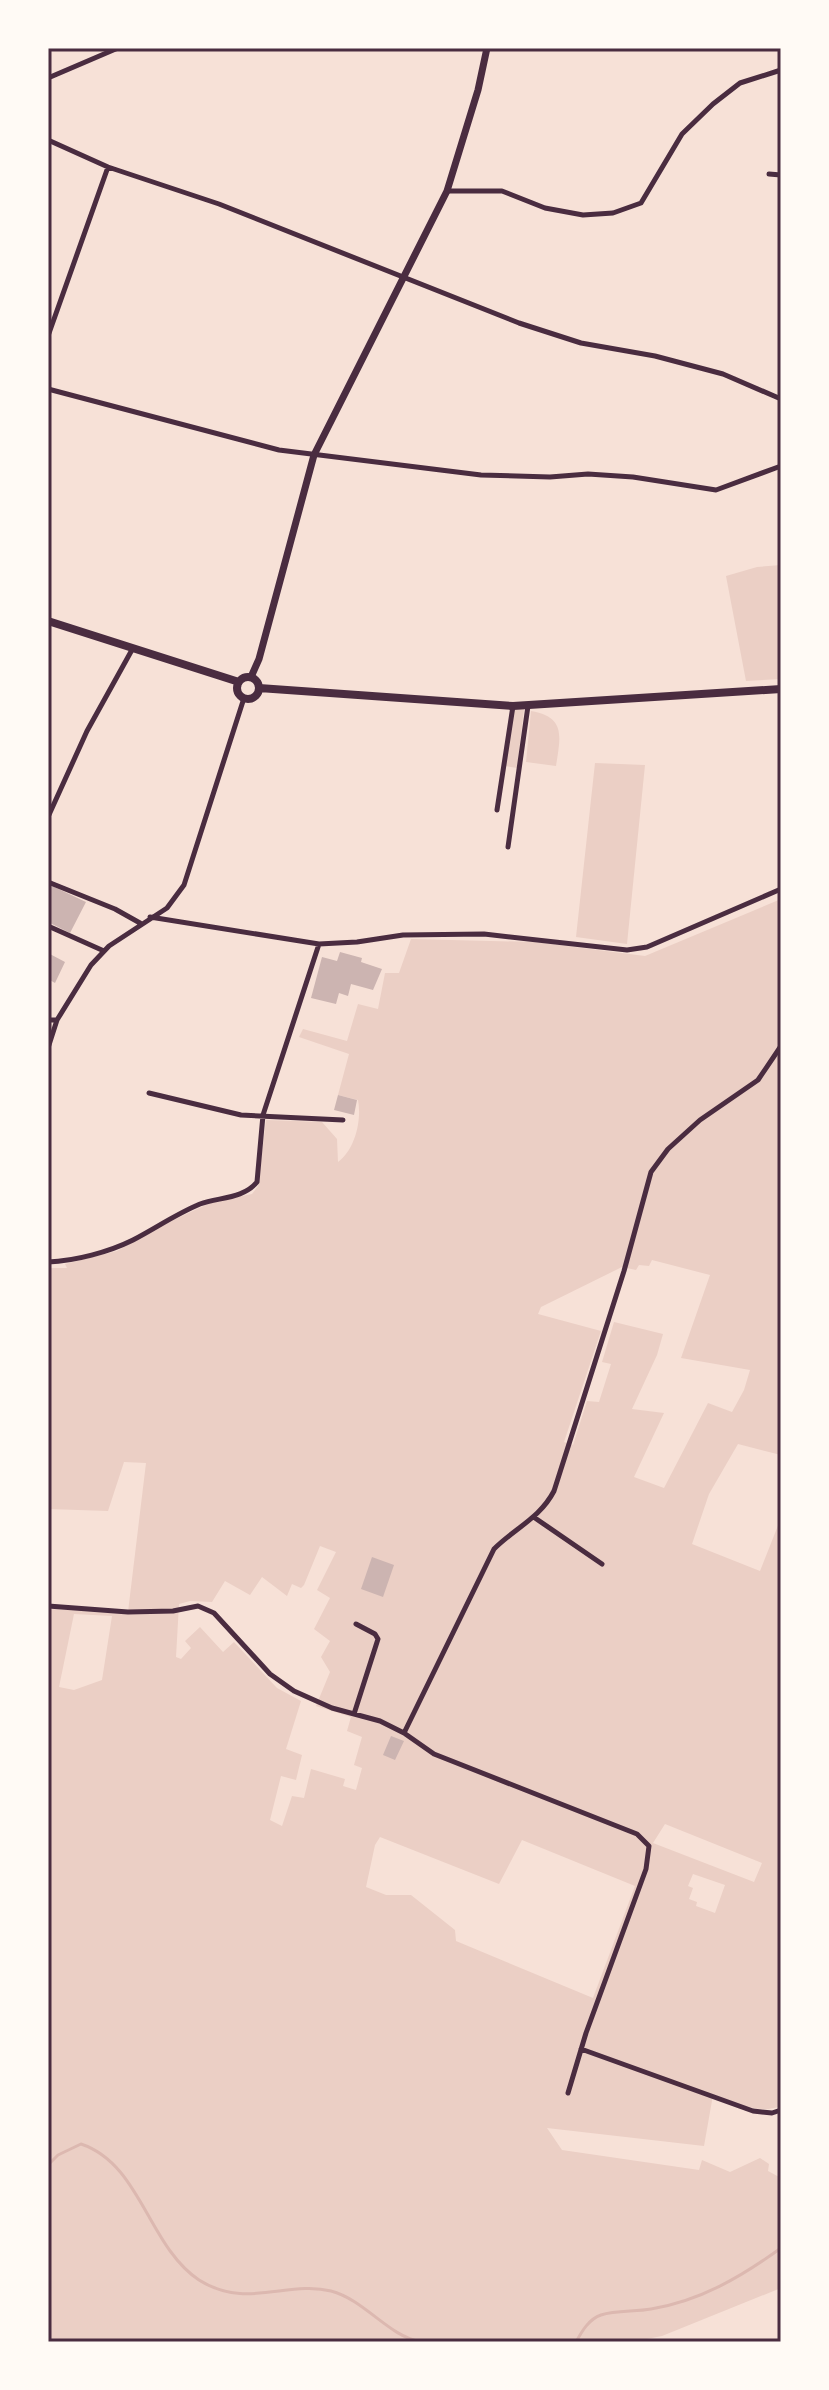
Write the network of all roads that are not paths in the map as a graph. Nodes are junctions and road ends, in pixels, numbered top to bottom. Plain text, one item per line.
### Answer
1 (118, 48) edge
2 (487, 48) edge
3 (781, 70) edge
4 (48, 78) edge
5 (48, 140) edge
6 (108, 167) junction
7 (769, 174) dead end
8 (781, 175) edge
9 (447, 191) junction
10 (402, 278) junction
11 (48, 336) edge
12 (48, 389) edge
13 (781, 399) edge
14 (314, 455) junction
15 (781, 466) edge
16 (48, 621) edge
17 (133, 648) junction
18 (251, 677) junction
19 (239, 682) junction
20 (259, 688) junction
21 (781, 689) edge
22 (244, 698) junction
23 (528, 705) junction
24 (513, 706) junction
25 (497, 810) dead end
26 (48, 817) edge
27 (508, 847) dead end
28 (48, 882) edge
29 (781, 889) edge
30 (150, 917) junction
31 (140, 923) junction
32 (48, 926) edge
33 (319, 944) junction
34 (104, 951) junction
35 (48, 1020) edge
36 (57, 1020) junction
37 (781, 1046) edge
38 (48, 1048) edge
39 (149, 1093) dead end
40 (263, 1115) junction
41 (343, 1120) dead end
42 (48, 1262) edge
43 (535, 1518) junction
44 (602, 1564) dead end
45 (48, 1606) edge
46 (356, 1624) dead end
47 (354, 1714) junction
48 (404, 1733) junction
49 (581, 2049) junction
50 (568, 2093) dead end
51 (781, 2110) edge

1 - 4 street
2 - 9 street
3 - 9 street
5 - 6 street
6 - 10 street
6 - 11 street
7 - 8 street
9 - 10 street
10 - 13 street
10 - 14 street
12 - 14 street
14 - 15 street
14 - 18 street
16 - 17 main road
17 - 19 main road
17 - 26 street
18 - 19 main road
18 - 20 main road
19 - 22 main road
20 - 22 main road
20 - 24 main road
21 - 23 main road
22 - 30 street
23 - 24 main road
23 - 27 street
24 - 25 street
28 - 31 street
29 - 33 street
30 - 31 street
30 - 33 street
31 - 34 street
32 - 34 street
33 - 40 street
34 - 36 street
35 - 36 street
36 - 38 street
37 - 43 street
39 - 40 street
40 - 41 street
40 - 42 street
43 - 44 street
43 - 48 street
45 - 47 street
46 - 47 street
47 - 48 street
48 - 49 street
49 - 50 street
49 - 51 street

